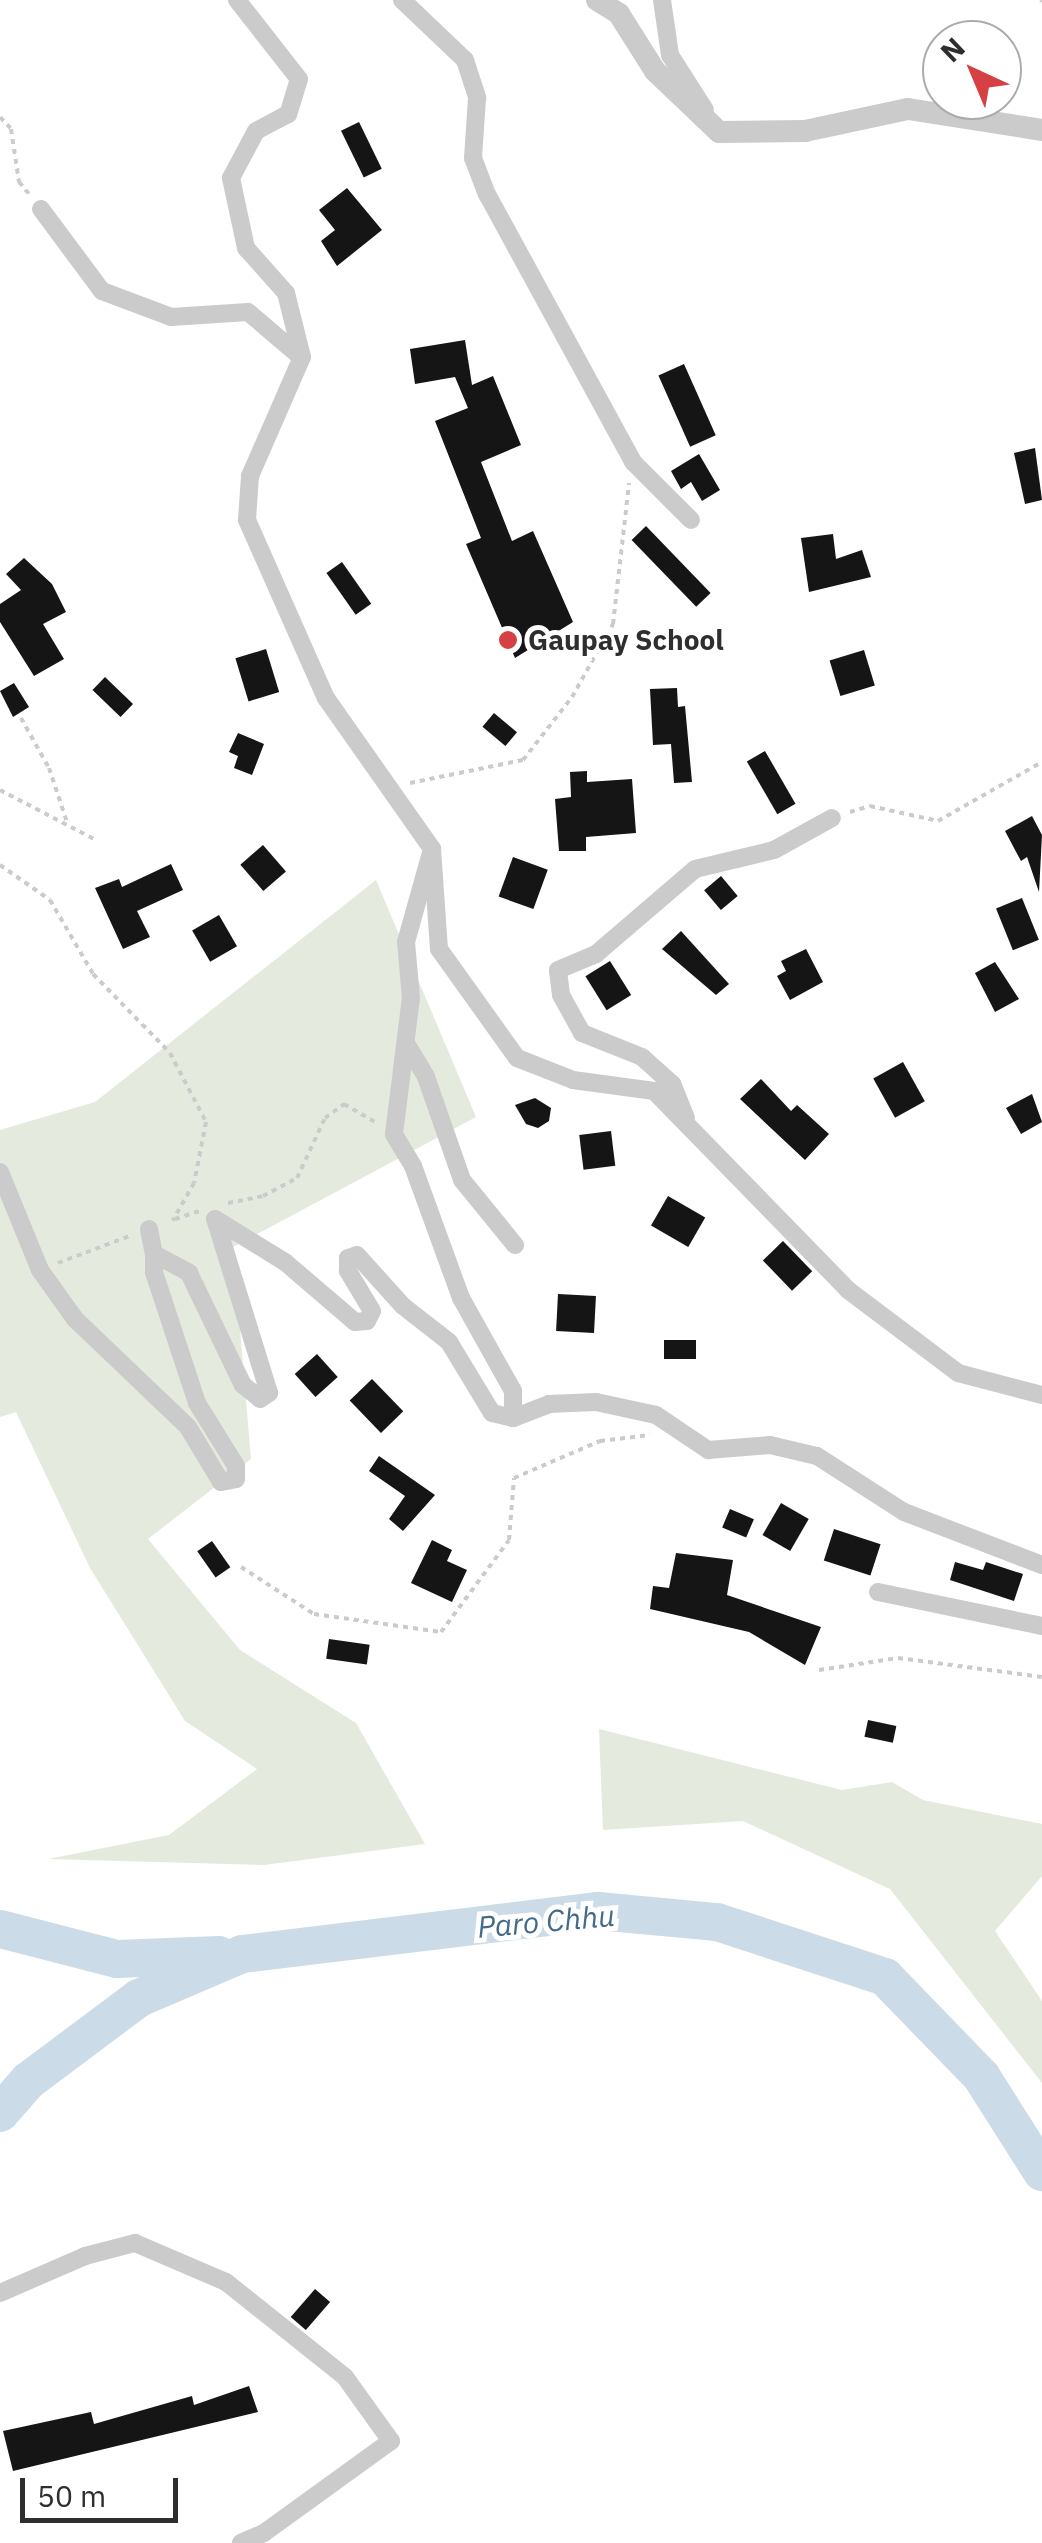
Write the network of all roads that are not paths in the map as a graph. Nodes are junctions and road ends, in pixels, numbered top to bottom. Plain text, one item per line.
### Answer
1 (237, 0) edge
2 (402, 0) edge
3 (597, 0) edge
4 (662, 0) edge
5 (1042, 130) edge
6 (718, 132) junction
7 (42, 209) road end
8 (302, 357) junction
9 (690, 520) dead end
10 (832, 818) road end
11 (432, 850) junction
12 (408, 1045) junction
13 (698, 1139) junction
14 (0, 1172) edge
15 (148, 1228) road end
16 (515, 1244) dead end
17 (154, 1254) junction
18 (1042, 1394) edge
19 (513, 1418) junction
20 (1042, 1565) edge
21 (878, 1592) dead end
22 (1042, 1626) edge
23 (0, 2293) edge
24 (241, 2543) edge

1 - 8 street
2 - 9 street
3 - 6 street
4 - 6 street
5 - 6 street
7 - 8 street
8 - 11 street
10 - 13 street
11 - 12 street
11 - 13 street
12 - 16 street
12 - 19 street
13 - 18 street
14 - 17 street
15 - 17 street
17 - 19 street
19 - 20 street
21 - 22 street
23 - 24 street

